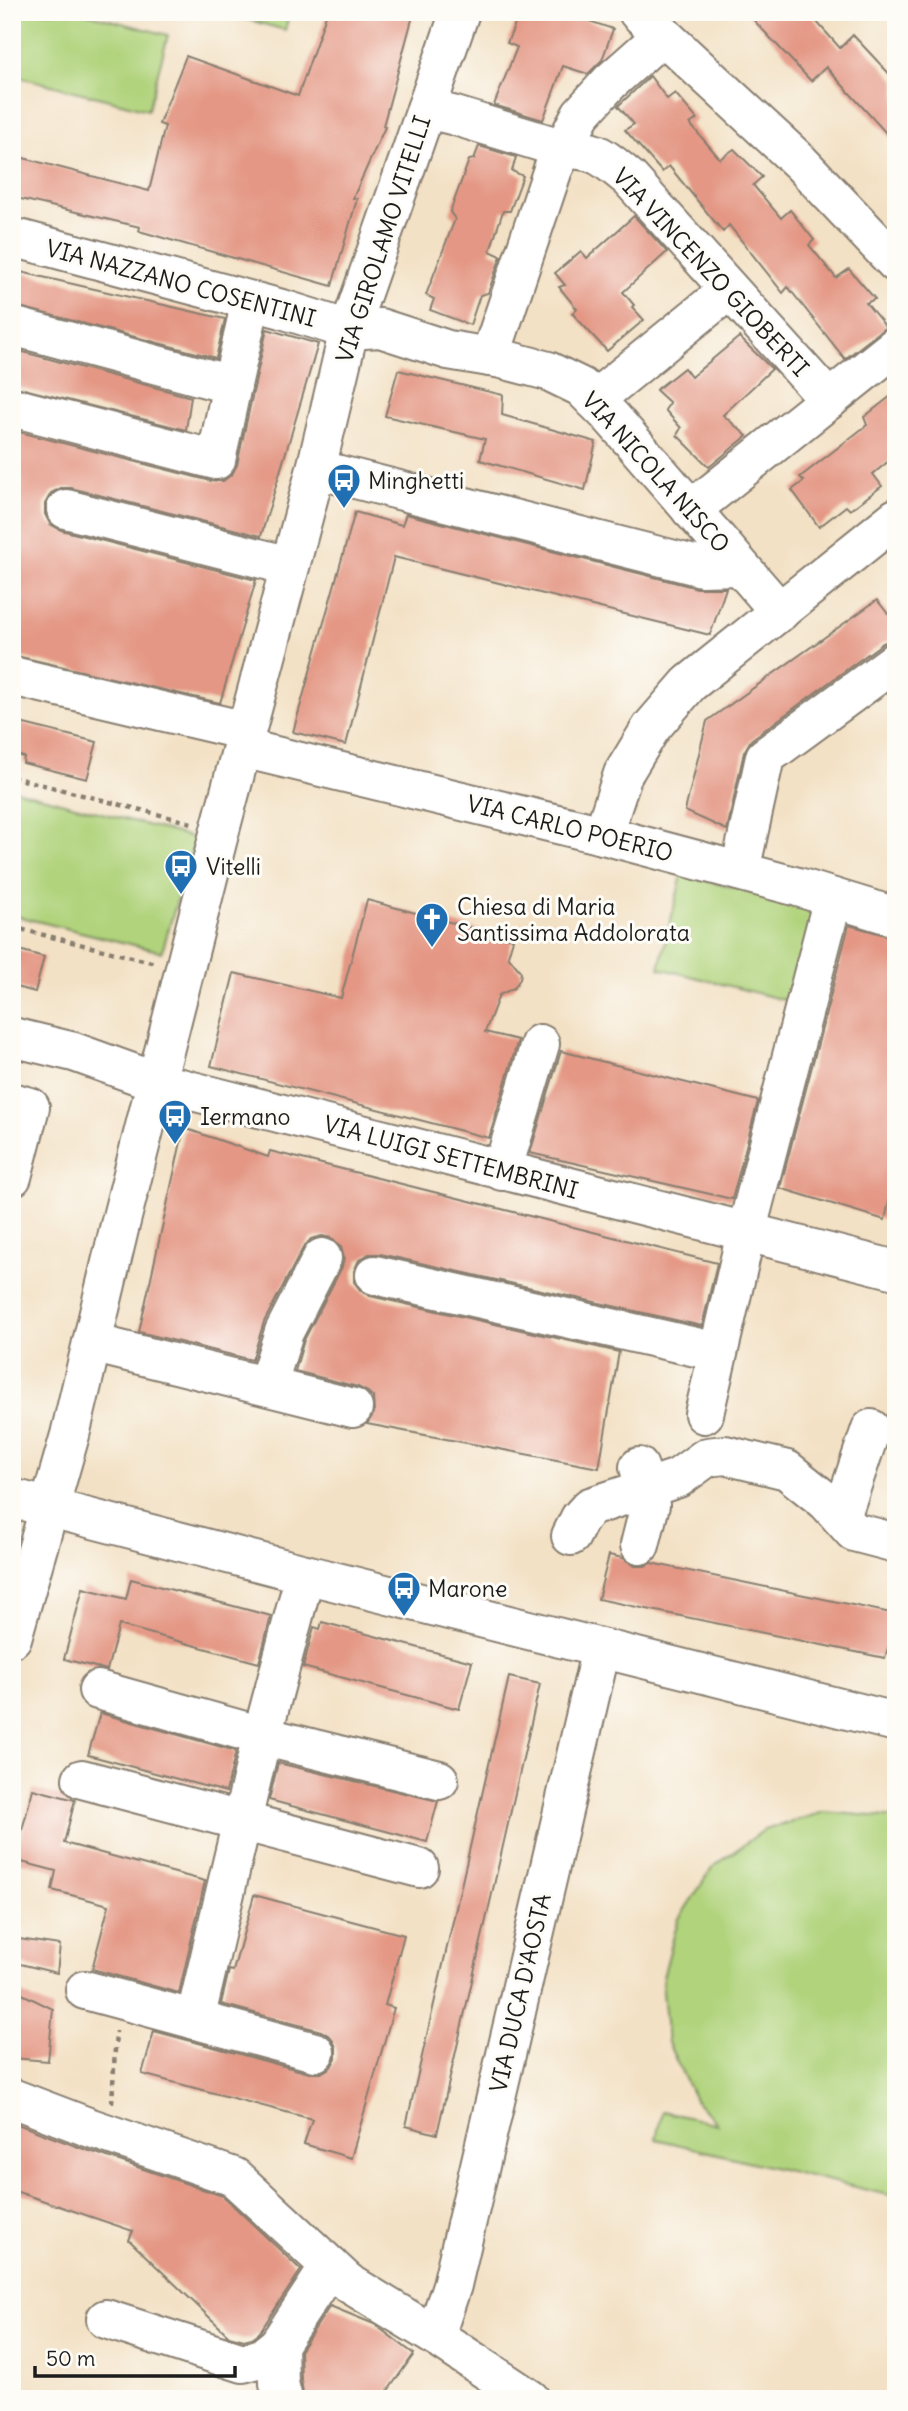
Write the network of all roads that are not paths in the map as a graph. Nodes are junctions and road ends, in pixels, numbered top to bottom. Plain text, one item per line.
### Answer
1 (460, 12) edge
2 (650, 24) edge
3 (426, 109) junction
4 (564, 149) junction
5 (12, 237) edge
6 (896, 263) edge
7 (729, 290) junction
8 (251, 301) junction
9 (12, 326) edge
10 (349, 330) junction
11 (896, 346) edge
12 (490, 357) junction
13 (232, 385) junction
14 (594, 400) junction
15 (829, 400) junction
16 (12, 407) edge
17 (316, 469) junction
18 (66, 509) dead end
19 (691, 510) junction
20 (896, 519) edge
21 (290, 566) junction
22 (740, 566) junction
23 (780, 612) junction
24 (896, 661) edge
25 (12, 676) edge
26 (244, 739) junction
27 (603, 835) junction
28 (740, 871) junction
29 (833, 898) junction
30 (896, 917) edge
31 (12, 1037) edge
32 (540, 1044) dead end
33 (157, 1082) junction
34 (12, 1102) edge
35 (502, 1171) junction
36 (12, 1177) edge
37 (746, 1233) junction
38 (322, 1258) dead end
39 (896, 1270) edge
40 (375, 1275) dead end
41 (92, 1343) junction
42 (718, 1352) junction
43 (267, 1386) junction
44 (354, 1408) dead end
45 (704, 1415) dead end
46 (872, 1429) dead end
47 (642, 1476) junction
48 (12, 1498) edge
49 (49, 1506) junction
50 (841, 1517) junction
51 (571, 1536) dead end
52 (896, 1543) edge
53 (640, 1545) dead end
54 (305, 1574) junction
55 (12, 1638) edge
56 (601, 1649) junction
57 (98, 1690) dead end
58 (896, 1723) edge
59 (262, 1736) junction
60 (82, 1779) dead end
61 (439, 1780) dead end
62 (241, 1820) junction
63 (419, 1868) dead end
64 (101, 1994) road end
65 (195, 2020) junction
66 (314, 2052) dead end
67 (12, 2098) edge
68 (330, 2266) junction
69 (106, 2319) dead end
70 (435, 2336) junction
71 (278, 2345) junction
72 (283, 2399) edge
73 (530, 2399) edge

1 - 3 street, VIA GIROLAMO VITELLI
2 - 4 street
2 - 6 street
3 - 4 street, VIA VINCENZO GIOBERTI
3 - 10 street, VIA GIROLAMO VITELLI
4 - 7 street, VIA VINCENZO GIOBERTI
4 - 12 street
5 - 8 street, VIA NAZZANO COSENTINI
7 - 14 street
7 - 15 street, VIA VINCENZO GIOBERTI
8 - 10 street, VIA NAZZANO COSENTINI
8 - 13 street
9 - 13 street
10 - 12 street, VIA NICOLA NISCO
10 - 17 street, VIA GIROLAMO VITELLI
11 - 15 street
12 - 14 street, VIA NICOLA NISCO
13 - 16 street
14 - 19 street, VIA NICOLA NISCO
15 - 19 street
17 - 21 street, VIA GIROLAMO VITELLI
17 - 22 street
18 - 21 street
19 - 22 street, VIA NICOLA NISCO
20 - 23 street
21 - 26 street, VIA GIROLAMO VITELLI
22 - 23 street, VIA NICOLA NISCO
23 - 27 street
24 - 28 street
25 - 26 street
26 - 27 street, VIA CARLO POERIO
26 - 33 street, VIA GIROLAMO VITELLI
27 - 28 street, VIA CARLO POERIO
28 - 29 street, VIA CARLO POERIO
29 - 30 street, VIA CARLO POERIO
29 - 37 street
31 - 33 street, VIA LUIGI SETTEMBRINI
32 - 35 street
33 - 35 street, VIA LUIGI SETTEMBRINI
33 - 41 street, VIA GIROLAMO VITELLI
34 - 36 street
35 - 37 street, VIA LUIGI SETTEMBRINI
37 - 39 street, VIA LUIGI SETTEMBRINI
37 - 42 street
38 - 43 street
40 - 42 street
41 - 43 street
41 - 49 street, VIA GIROLAMO VITELLI
42 - 45 street
43 - 44 street
46 - 50 street
47 - 50 street
47 - 51 street
47 - 53 street
48 - 49 street
49 - 54 street
49 - 55 street, VIA GIROLAMO VITELLI
50 - 52 street
54 - 56 street
54 - 59 street
56 - 58 street
56 - 70 street, VIA DUCA D'AOSTA
57 - 59 street
59 - 61 street
59 - 62 street
60 - 62 street
62 - 63 street
62 - 65 street
64 - 65 street
65 - 66 street
67 - 68 street
68 - 70 street
68 - 71 street
69 - 71 street
70 - 73 street
71 - 72 street

